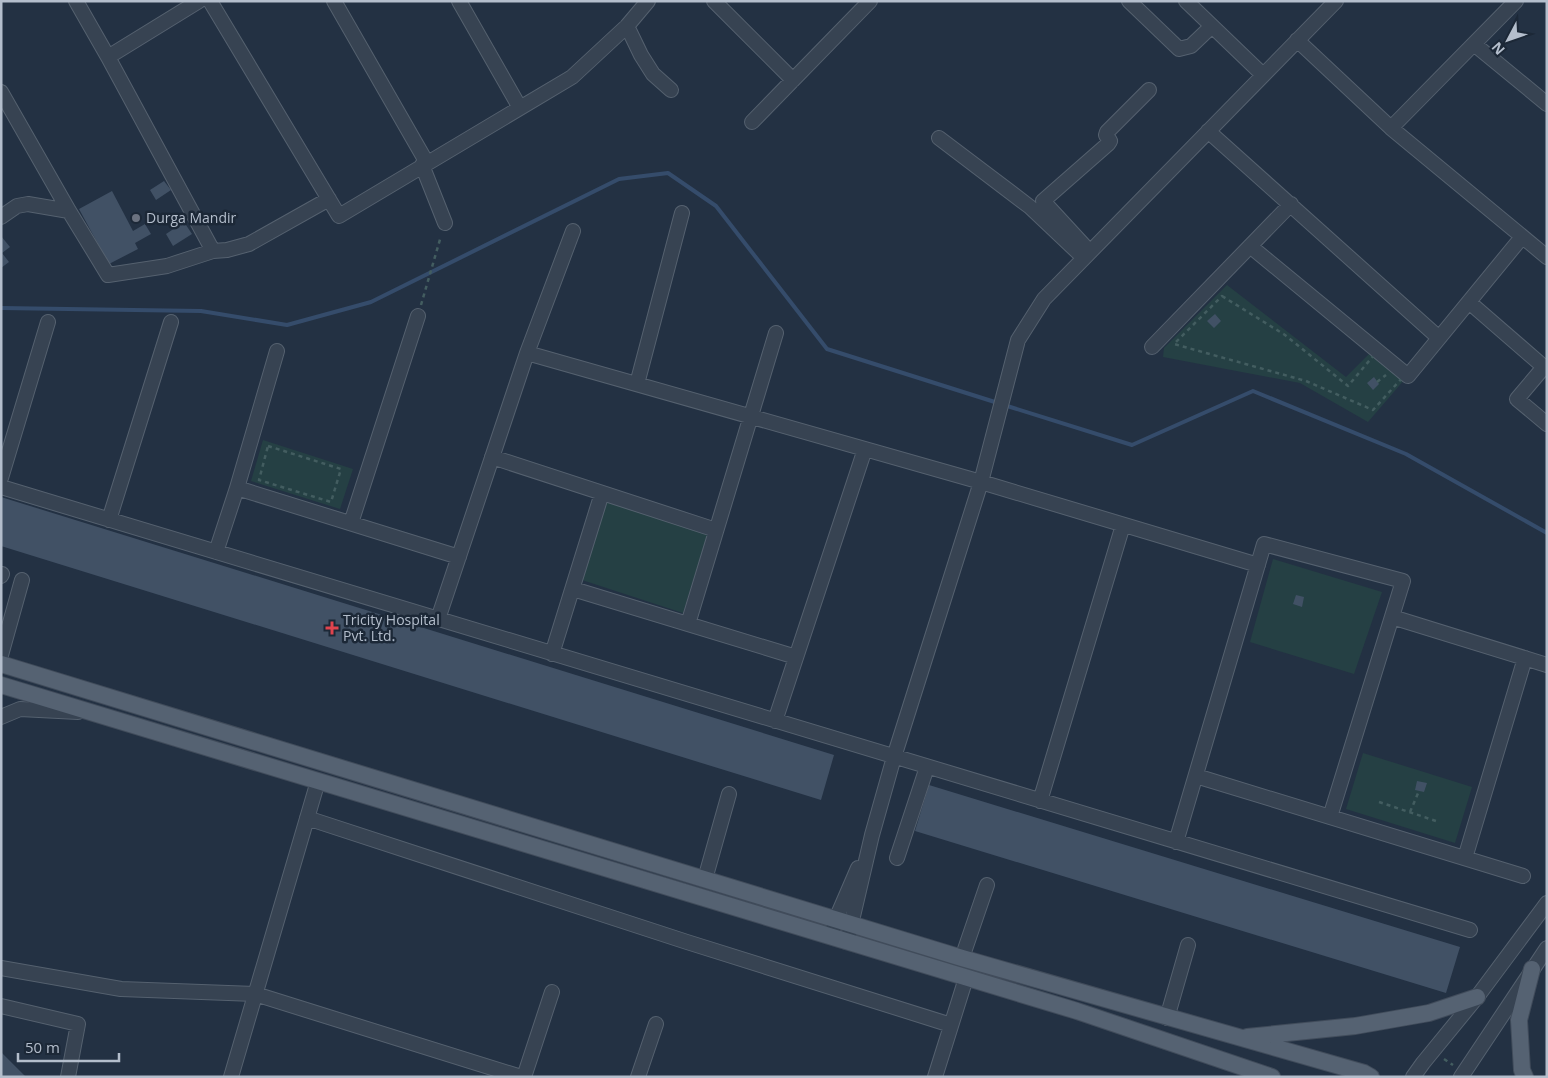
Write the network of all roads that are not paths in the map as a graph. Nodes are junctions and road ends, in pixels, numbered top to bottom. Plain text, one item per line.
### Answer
1 (76, 1) edge
2 (199, 1) edge
3 (210, 1) edge
4 (334, 1) edge
5 (459, 1) edge
6 (648, 1) edge
7 (714, 1) edge
8 (870, 1) edge
9 (1129, 1) edge
10 (1186, 1) edge
11 (1336, 1) edge
12 (1516, 1) edge
13 (626, 26) junction
14 (1212, 26) junction
15 (1297, 40) junction
16 (1474, 44) junction
17 (108, 57) junction
18 (1263, 75) junction
19 (793, 80) junction
20 (672, 90) dead end
21 (1149, 90) dead end
22 (1, 92) edge
23 (1547, 104) edge
24 (520, 108) junction
25 (752, 122) dead end
26 (1391, 128) junction
27 (1208, 131) junction
28 (939, 138) dead end
29 (424, 164) junction
30 (329, 199) junction
31 (1291, 204) junction
32 (69, 211) junction
33 (682, 213) dead end
34 (1, 217) edge
35 (445, 223) road end
36 (573, 231) dead end
37 (1522, 237) junction
38 (1250, 246) junction
39 (213, 251) junction
40 (1087, 255) junction
41 (1547, 257) edge
42 (1469, 302) junction
43 (418, 316) road end
44 (48, 322) dead end
45 (171, 322) dead end
46 (776, 334) dead end
47 (1439, 338) junction
48 (1152, 347) dead end
49 (277, 351) dead end
50 (527, 353) junction
51 (637, 384) junction
52 (752, 417) junction
53 (1547, 424) edge
54 (865, 449) junction
55 (492, 457) junction
56 (1, 478) edge
57 (981, 482) junction
58 (1, 487) edge
59 (237, 488) junction
60 (602, 493) junction
61 (109, 520) junction
62 (351, 523) junction
63 (1123, 525) junction
64 (716, 530) junction
65 (216, 552) junction
66 (459, 557) junction
67 (1258, 565) junction
68 (22, 580) dead end
69 (573, 589) junction
70 (1392, 617) junction
71 (438, 619) junction
72 (688, 624) junction
73 (552, 654) junction
74 (1, 655) edge
75 (796, 657) junction
76 (1524, 658) junction
77 (1, 664) edge
78 (1547, 664) edge
79 (1, 685) edge
80 (96, 713) junction
81 (1, 717) edge
82 (775, 721) junction
83 (894, 757) junction
84 (927, 767) junction
85 (1196, 776) junction
86 (318, 781) junction
87 (729, 794) dead end
88 (1040, 801) junction
89 (1330, 817) junction
90 (307, 818) junction
91 (872, 835) junction
92 (1176, 842) junction
93 (898, 858) dead end
94 (1465, 858) junction
95 (1523, 876) dead end
96 (705, 879) junction
97 (987, 885) dead end
98 (1547, 903) edge
99 (836, 919) junction
100 (852, 924) junction
101 (1470, 930) dead end
102 (831, 937) junction
103 (847, 942) junction
104 (1188, 945) dead end
105 (1546, 949) edge
106 (962, 958) junction
107 (1, 968) edge
108 (1532, 969) junction
109 (966, 978) junction
110 (552, 992) dead end
111 (255, 994) junction
112 (1477, 997) junction
113 (1, 1006) edge
114 (1167, 1018) junction
115 (656, 1024) dead end
116 (951, 1025) junction
117 (1237, 1038) junction
118 (1210, 1056) junction
119 (1457, 1071) edge
120 (68, 1077) edge
121 (231, 1077) edge
122 (523, 1077) edge
123 (638, 1077) edge
124 (935, 1077) edge
125 (1242, 1077) edge
126 (1272, 1077) edge
127 (1371, 1077) edge
128 (1414, 1077) edge
129 (1525, 1077) edge

1 - 17 street
2 - 17 street
3 - 30 street
4 - 29 street
5 - 24 street
6 - 13 street
7 - 19 street
8 - 19 street
9 - 14 street
10 - 14 street
11 - 15 street
12 - 16 street
13 - 20 street
13 - 24 street
14 - 18 street
15 - 18 street
15 - 26 street
16 - 23 street
16 - 26 street
17 - 39 street
18 - 27 street
19 - 25 street
21 - 40 street
22 - 32 street
24 - 29 street
26 - 37 street
27 - 31 street
27 - 40 street
28 - 40 street
29 - 30 street
29 - 35 street
30 - 39 street
31 - 38 street
31 - 47 street
32 - 34 street
32 - 39 street
33 - 51 street
36 - 50 street
37 - 41 street
37 - 42 street
38 - 47 street
38 - 48 street
40 - 57 street
42 - 47 street
42 - 53 street
43 - 62 street
44 - 56 street
45 - 61 street
46 - 52 street
49 - 59 street
50 - 51 street
50 - 55 street
51 - 52 street
52 - 54 street
52 - 64 street
54 - 57 street
54 - 75 street
55 - 60 street
55 - 66 street
57 - 63 street
57 - 83 street
58 - 61 street
59 - 62 street
59 - 65 street
60 - 64 street
60 - 69 street
61 - 65 street
62 - 66 street
63 - 67 street
63 - 88 street
64 - 72 street
65 - 71 street
66 - 71 street
67 - 70 street
67 - 85 street
68 - 74 street
69 - 72 street
69 - 73 street
70 - 76 street
70 - 89 street
71 - 73 street
72 - 75 street
73 - 82 street
75 - 82 street
76 - 78 street
76 - 94 street
77 - 96 main road
79 - 80 main road
80 - 81 street
80 - 86 main road
82 - 83 street
83 - 84 street
83 - 91 street
84 - 88 street
84 - 93 street
85 - 89 street
85 - 92 street
86 - 90 street
86 - 102 main road
87 - 96 street
88 - 92 street
89 - 94 street
90 - 111 street
90 - 116 street
91 - 99 street
91 - 100 street
92 - 101 street
94 - 95 street
96 - 99 main road
97 - 106 street
98 - 112 street
99 - 100 main road
99 - 102 street
100 - 103 street
100 - 106 main road
102 - 103 main road
103 - 109 main road
104 - 114 street
105 - 108 street
106 - 114 main road
107 - 111 street
108 - 119 street
108 - 129 main road
109 - 116 street
109 - 118 main road
110 - 122 street
111 - 121 street
111 - 122 street
112 - 117 main road
112 - 128 street
113 - 120 street
114 - 117 main road
115 - 123 street
116 - 124 street
117 - 127 main road
118 - 125 main road
118 - 126 main road

